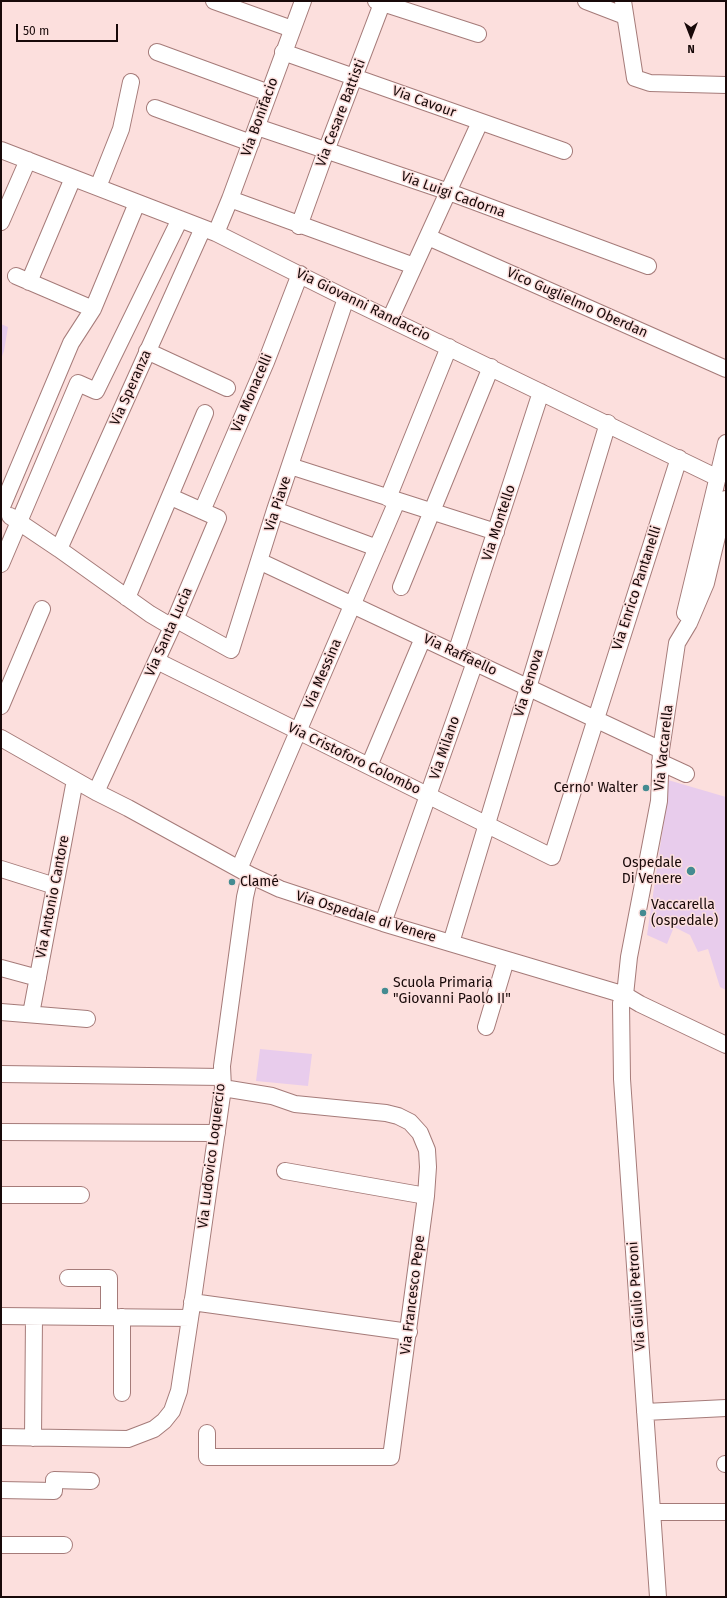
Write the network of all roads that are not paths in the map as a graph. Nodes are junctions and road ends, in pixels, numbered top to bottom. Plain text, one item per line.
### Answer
1 (214, 1) edge
2 (303, 1) edge
3 (586, 1) edge
4 (380, 2) edge
5 (624, 8) edge
6 (292, 29) junction
7 (478, 34) dead end
8 (157, 52) dead end
9 (284, 52) junction
10 (354, 78) junction
11 (131, 82) dead end
12 (726, 85) edge
13 (269, 93) junction
14 (155, 108) dead end
15 (480, 122) junction
16 (257, 127) junction
17 (251, 143) junction
18 (1, 150) edge
19 (326, 150) junction
20 (564, 150) dead end
21 (28, 160) junction
22 (73, 178) junction
23 (98, 187) junction
24 (449, 192) junction
25 (230, 199) junction
26 (137, 203) junction
27 (180, 219) junction
28 (1, 222) edge
29 (299, 226) junction
30 (210, 230) junction
31 (428, 237) junction
32 (414, 266) junction
33 (648, 266) dead end
34 (300, 274) junction
35 (346, 298) junction
36 (93, 309) junction
37 (390, 319) junction
38 (449, 348) junction
39 (147, 351) junction
40 (491, 367) junction
41 (726, 369) edge
42 (227, 388) dead end
43 (541, 392) junction
44 (205, 413) dead end
45 (608, 423) junction
46 (726, 443) edge
47 (679, 458) junction
48 (290, 466) junction
49 (718, 478) junction
50 (171, 497) junction
51 (392, 499) junction
52 (726, 499) edge
53 (1, 510) edge
54 (275, 510) junction
55 (202, 511) junction
56 (432, 512) junction
57 (18, 521) junction
58 (496, 532) junction
59 (377, 548) junction
60 (59, 549) junction
61 (259, 561) junction
62 (1, 564) edge
63 (401, 587) dead end
64 (127, 598) junction
65 (352, 606) junction
66 (42, 609) dead end
67 (174, 623) junction
68 (423, 638) junction
69 (678, 643) junction
70 (456, 653) junction
71 (157, 660) junction
72 (475, 662) junction
73 (528, 687) junction
74 (1, 706) edge
75 (595, 718) junction
76 (298, 732) junction
77 (1, 738) edge
78 (661, 756) junction
79 (369, 766) junction
80 (686, 774) dead end
81 (75, 780) junction
82 (96, 792) junction
83 (429, 796) junction
84 (486, 825) junction
85 (552, 857) joint
86 (1, 869) edge
87 (244, 872) junction
88 (55, 886) junction
89 (383, 924) junction
90 (451, 943) junction
91 (506, 960) junction
92 (1, 968) edge
93 (38, 978) junction
94 (625, 995) junction
95 (1, 1012) edge
96 (31, 1014) junction
97 (87, 1019) dead end
98 (486, 1027) dead end
99 (726, 1045) edge
100 (1, 1074) edge
101 (222, 1083) junction
102 (1, 1132) edge
103 (217, 1133) junction
104 (285, 1171) dead end
105 (1, 1195) edge
106 (81, 1195) dead end
107 (426, 1196) junction
108 (68, 1278) dead end
109 (191, 1310) junction
110 (1, 1316) edge
111 (34, 1317) junction
112 (115, 1317) junction
113 (408, 1332) junction
114 (122, 1393) dead end
115 (726, 1408) edge
116 (645, 1412) junction
117 (207, 1434) dead end
118 (1, 1437) edge
119 (33, 1438) junction
120 (91, 1481) dead end
121 (1, 1490) edge
122 (653, 1512) junction
123 (726, 1512) edge
124 (1, 1545) edge
125 (64, 1545) dead end
126 (658, 1597) edge

1 - 6 street
2 - 6 street, Via Bonifacio
3 - 5 street
4 - 7 street
4 - 10 street, Via Cesare Battisti
5 - 12 street
6 - 9 street, Via Bonifacio
8 - 13 street
9 - 10 street, Via Cavour
9 - 13 street, Via Bonifacio
10 - 15 street, Via Cavour
10 - 19 street, Via Cesare Battisti
11 - 23 street
13 - 16 street, Via Bonifacio
14 - 17 street
15 - 20 street, Via Cavour
15 - 24 street
16 - 17 street, Via Bonifacio
16 - 19 street, Via Luigi Cadorna
17 - 25 street, Via Bonifacio
18 - 21 street, Via Giovanni Randaccio
19 - 24 street, Via Luigi Cadorna
19 - 29 street, Via Cesare Battisti
21 - 22 street, Via Giovanni Randaccio
21 - 28 street
22 - 23 street, Via Giovanni Randaccio
22 - 36 street
23 - 26 street, Via Giovanni Randaccio
24 - 31 street
24 - 33 street, Via Luigi Cadorna
25 - 29 street
25 - 30 street, Via Bonifacio
26 - 27 street, Via Giovanni Randaccio
26 - 36 street
27 - 30 street, Via Giovanni Randaccio
27 - 57 street
29 - 32 street
30 - 34 street, Via Giovanni Randaccio
30 - 39 street, Via Speranza
31 - 32 street
31 - 41 street, Vico Guglielmo Oberdan
32 - 37 street
34 - 35 street, Via Giovanni Randaccio
34 - 55 street, Via Monacelli
35 - 37 street, Via Giovanni Randaccio
35 - 48 street, Via Piave
36 - 53 street
37 - 38 street, Via Giovanni Randaccio
38 - 40 street, Via Giovanni Randaccio
38 - 51 street, Via Messina
39 - 42 street
39 - 60 street, Via Speranza
40 - 43 street, Via Giovanni Randaccio
40 - 56 street
43 - 45 street, Via Giovanni Randaccio
43 - 58 street, Via Montello
44 - 50 street
45 - 47 street, Via Giovanni Randaccio
45 - 73 street, Via Genova
46 - 49 street, Via Vaccarella
47 - 49 street, Via Giovanni Randaccio
47 - 75 street, Via Enrico Pantanelli
48 - 51 street
48 - 54 street, Via Piave
49 - 69 street, Via Vaccarella
50 - 55 street, Via Santa Lucia
50 - 64 street
51 - 56 street
51 - 59 street, Via Messina
52 - 69 street, Via Vaccarella
53 - 57 street
54 - 59 street
54 - 61 street, Via Piave
55 - 67 street, Via Santa Lucia
56 - 58 street
56 - 63 street
57 - 60 street
57 - 62 street
58 - 70 street, Via Montello
59 - 65 street, Via Messina
60 - 64 street
61 - 65 street, Via Raffaello
61 - 67 street, Via Piave
64 - 67 street
65 - 68 street, Via Raffaello
65 - 76 street, Via Messina
66 - 74 street
67 - 71 street, Via Santa Lucia
68 - 70 street, Via Raffaello
68 - 79 street
69 - 78 street, Via Vaccarella
70 - 72 street, Via Raffaello
71 - 76 street, Via Cristoforo Colombo
71 - 82 street, Via Santa Lucia
72 - 73 street, Via Raffaello
72 - 83 street, Via Milano
73 - 75 street, Via Raffaello
73 - 84 street, Via Genova
75 - 78 street, Via Raffaello
75 - 85 street, Via Enrico Pantanelli
76 - 79 street, Via Cristoforo Colombo
76 - 87 street, Via Messina
77 - 81 street, Via Ospedale di Venere
78 - 80 street, Via Raffaello
78 - 94 street, Via Vaccarella
79 - 83 street, Via Cristoforo Colombo
81 - 82 street, Via Ospedale di Venere
81 - 88 street, Via Antonio Cantore
82 - 87 street, Via Ospedale di Venere
83 - 84 street, Via Cristoforo Colombo
83 - 89 street, Via Milano
84 - 85 street, Via Cristoforo Colombo
84 - 90 street, Via Genova
86 - 88 street
87 - 89 street, Via Ospedale di Venere
87 - 101 street, Via Ludovico Loquercio
88 - 93 street, Via Antonio Cantore
89 - 90 street, Via Ospedale di Venere
90 - 91 street, Via Ospedale di Venere
91 - 94 street, Via Ospedale di Venere
91 - 98 street
92 - 93 street
93 - 96 street, Via Antonio Cantore
94 - 99 street, Via Ospedale di Venere
94 - 116 street, Via Giulio Petroni
95 - 96 street
96 - 97 street
100 - 101 street, Via Francesco Pepe
101 - 103 street, Via Ludovico Loquercio
101 - 107 street, Via Francesco Pepe
102 - 103 street
103 - 109 street, Via Ludovico Loquercio
104 - 107 street
105 - 106 street
107 - 113 street, Via Francesco Pepe
108 - 112 street
109 - 112 street
109 - 113 street
109 - 119 street, Via Ludovico Loquercio
110 - 111 street
111 - 112 street
111 - 119 street
112 - 114 street
113 - 117 street, Via Francesco Pepe
115 - 116 street
116 - 122 street, Via Giulio Petroni
118 - 119 street
120 - 121 street
122 - 123 street
122 - 126 street, Via Giulio Petroni
124 - 125 street

